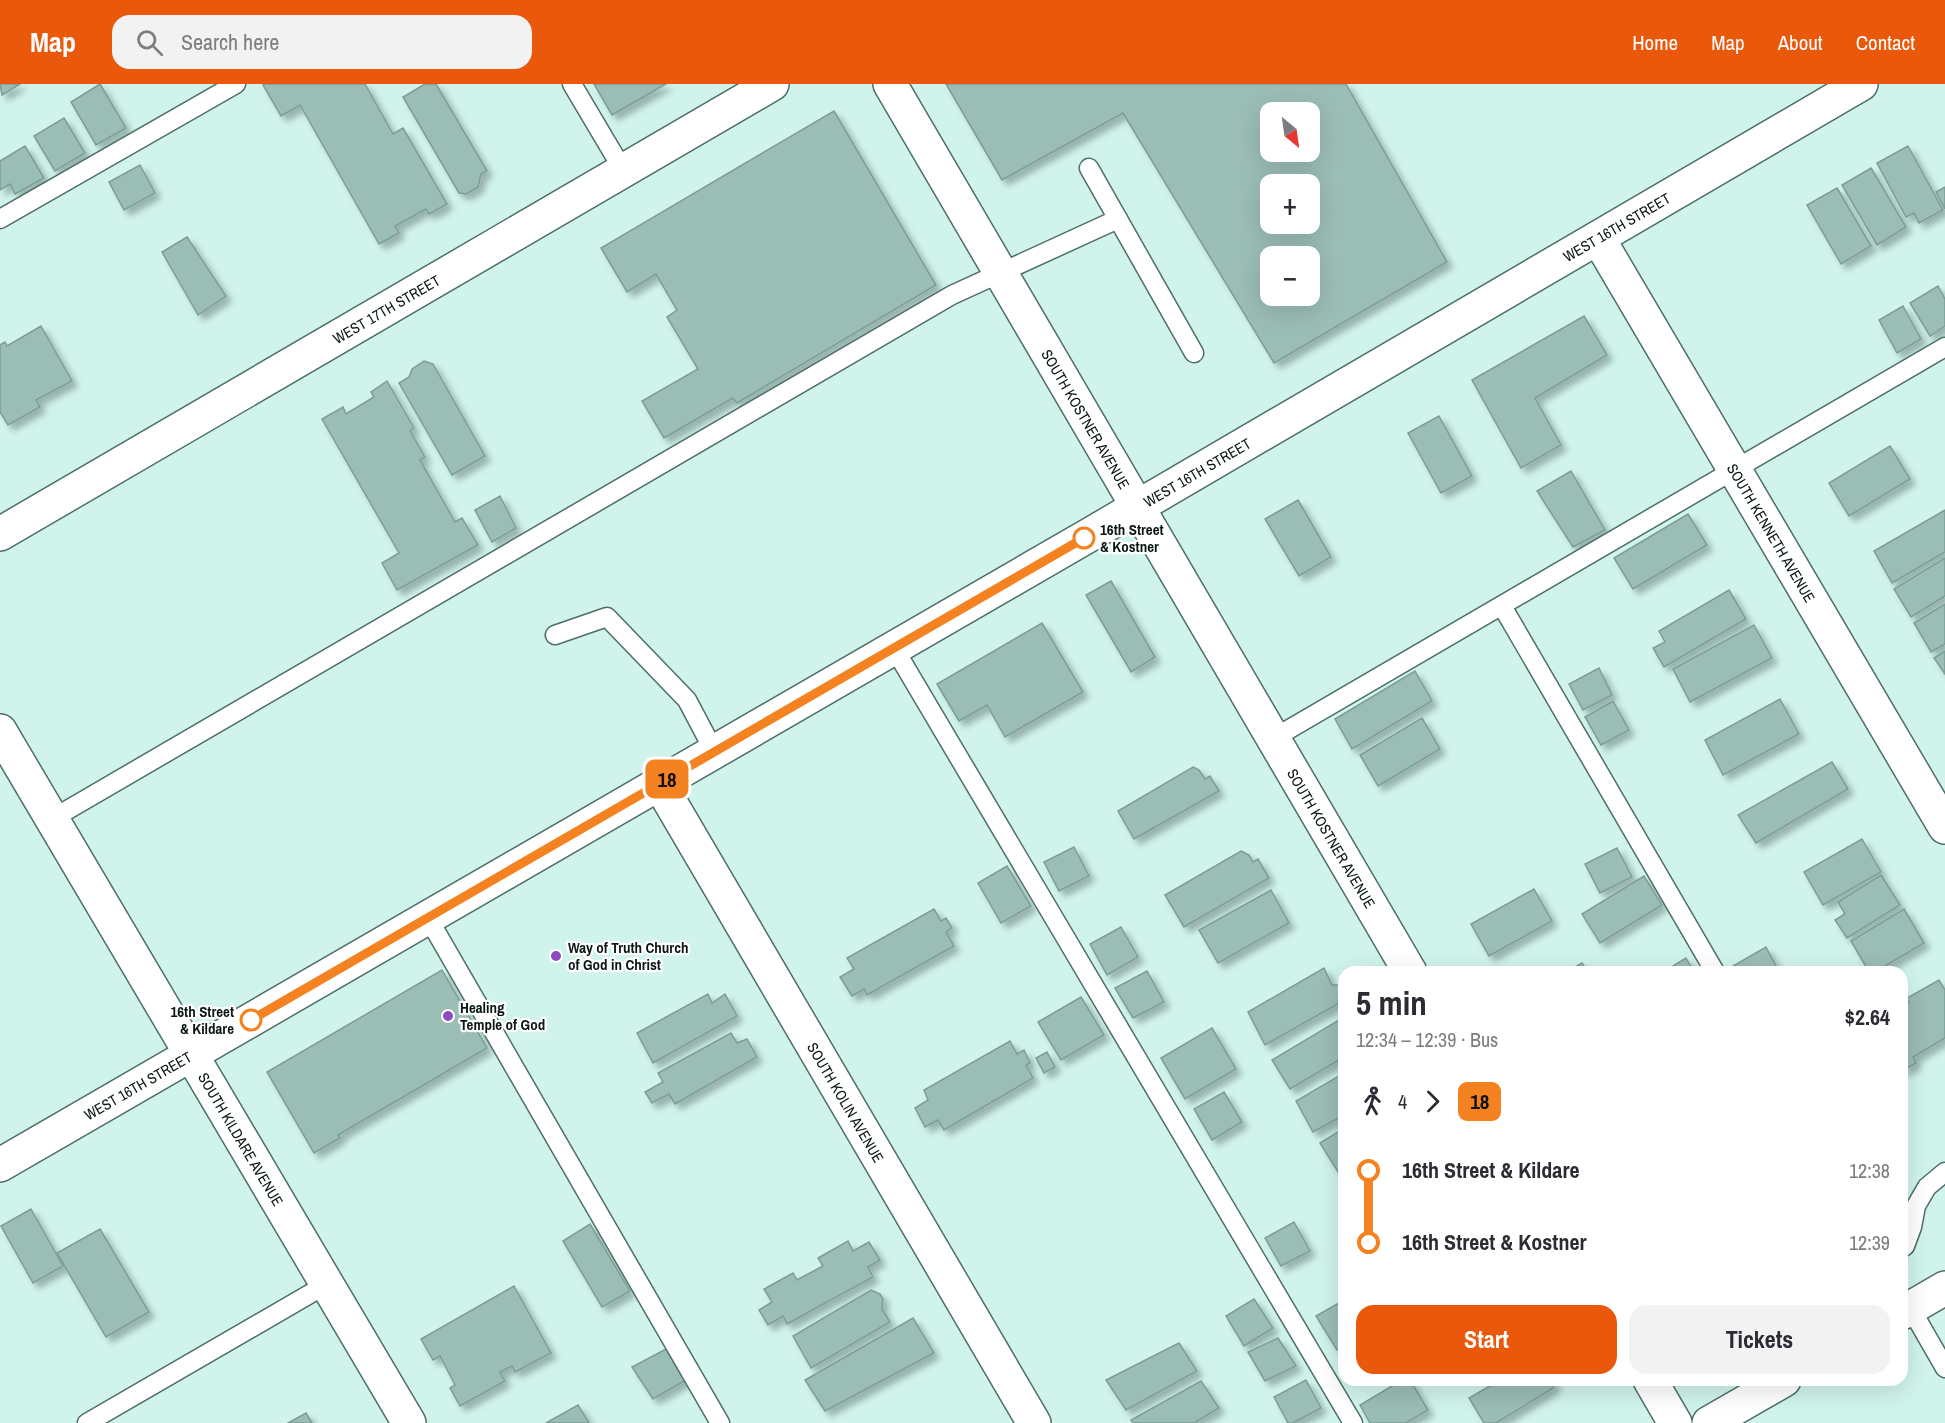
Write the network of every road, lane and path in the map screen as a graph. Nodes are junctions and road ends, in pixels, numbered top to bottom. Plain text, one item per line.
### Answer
1 (236, 84) edge
2 (572, 84) edge
3 (772, 84) edge
4 (890, 84) edge
5 (1861, 84) edge
6 (1089, 168) dead end
7 (623, 170) junction
8 (0, 219) edge
9 (1118, 219) junction
10 (1598, 238) junction
11 (1002, 273) junction
12 (1945, 347) edge
13 (1194, 353) dead end
14 (1736, 469) junction
15 (1138, 506) junction
16 (0, 534) edge
17 (1502, 606) junction
18 (555, 635) dead end
19 (894, 648) junction
20 (0, 731) edge
21 (1274, 738) junction
22 (714, 751) junction
23 (659, 783) junction
24 (52, 819) junction
25 (1945, 826) edge
26 (428, 918) junction
27 (1407, 966) edge
28 (1711, 966) edge
29 (191, 1054) junction
30 (0, 1165) edge
31 (1945, 1172) edge
32 (1908, 1238) edge
33 (327, 1284) junction
34 (1945, 1288) edge
35 (1908, 1304) edge
36 (1908, 1310) edge
37 (1945, 1368) edge
38 (1653, 1386) edge
39 (1774, 1386) edge
40 (92, 1422) edge
41 (409, 1423) edge
42 (720, 1423) edge
43 (1035, 1423) edge
44 (1353, 1423) edge
45 (1675, 1423) edge
46 (1709, 1423) edge

1 - 8 lane
2 - 7 lane
3 - 7 street, WEST 17TH STREET
4 - 11 street, SOUTH KOSTNER AVENUE
5 - 10 street, WEST 16TH STREET
6 - 9 lane
7 - 16 street, WEST 17TH STREET
9 - 11 lane
9 - 13 lane
10 - 14 street, SOUTH KENNETH AVENUE
10 - 15 street, WEST 16TH STREET
11 - 15 street, SOUTH KOSTNER AVENUE
11 - 24 lane
12 - 14 lane
14 - 17 lane
14 - 25 street, SOUTH KENNETH AVENUE
15 - 19 street, WEST 16TH STREET
15 - 21 street, SOUTH KOSTNER AVENUE
17 - 21 lane
17 - 28 lane
18 - 22 lane
19 - 22 street, WEST 16TH STREET
19 - 44 lane
20 - 24 street, SOUTH KILDARE AVENUE
21 - 27 street, SOUTH KOSTNER AVENUE
22 - 23 street, WEST 16TH STREET
23 - 26 street, WEST 16TH STREET
23 - 43 street, SOUTH KOLIN AVENUE
24 - 29 street, SOUTH KILDARE AVENUE
26 - 29 street, WEST 16TH STREET
26 - 42 lane
29 - 30 street, WEST 16TH STREET
29 - 33 street, SOUTH KILDARE AVENUE
31 - 32 lane
33 - 40 lane
33 - 41 street, SOUTH KILDARE AVENUE
34 - 35 street
36 - 37 lane
38 - 45 street
39 - 46 street

